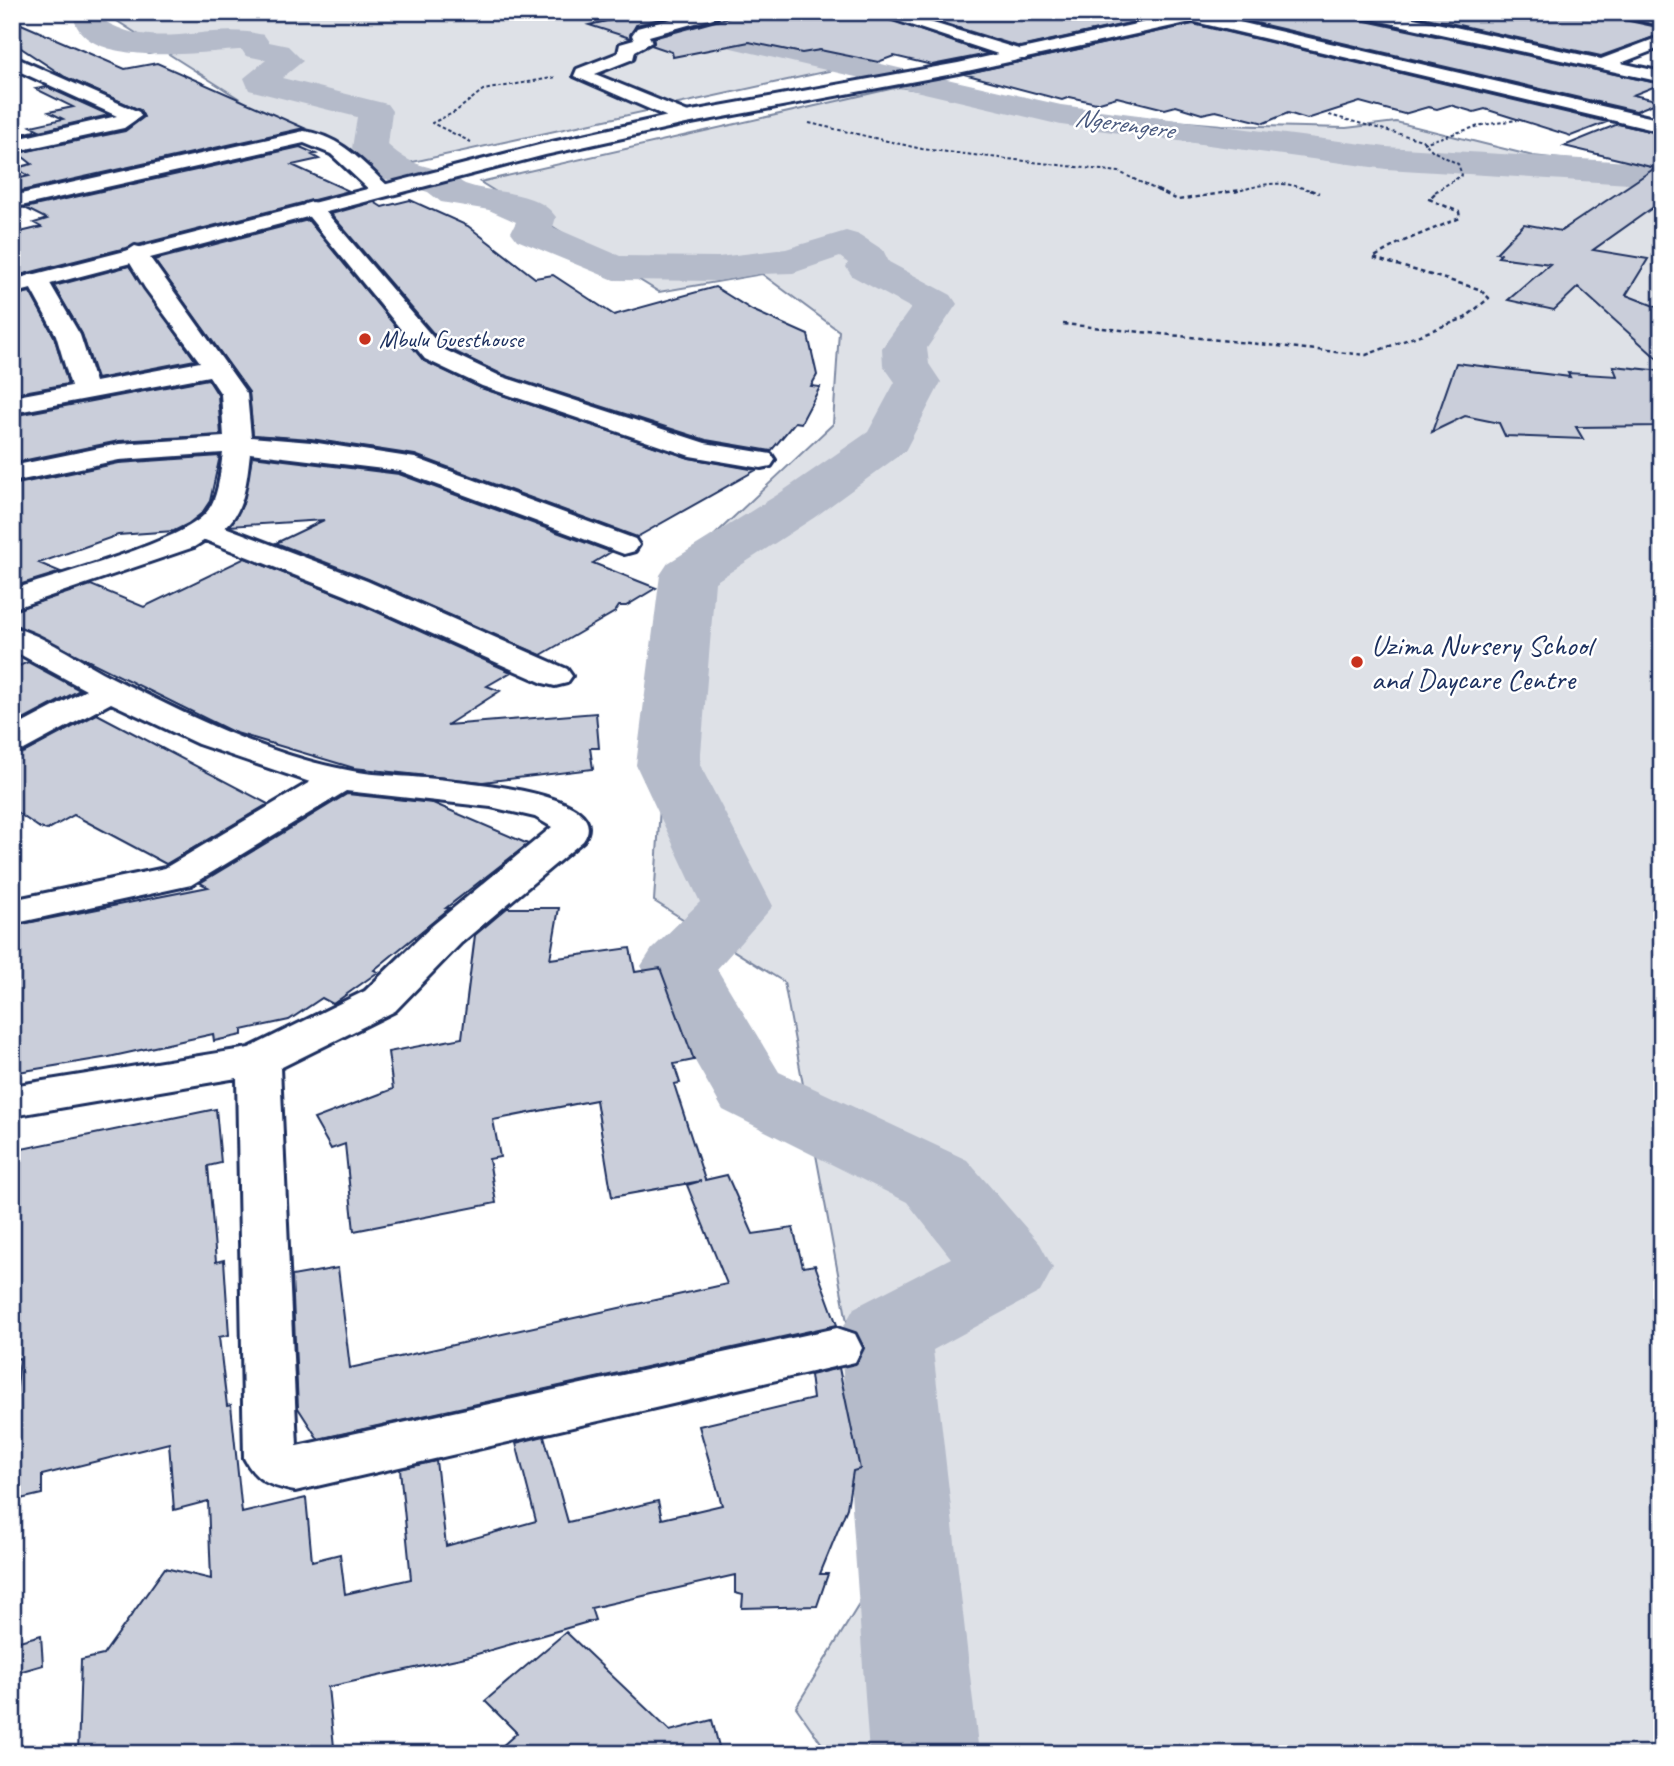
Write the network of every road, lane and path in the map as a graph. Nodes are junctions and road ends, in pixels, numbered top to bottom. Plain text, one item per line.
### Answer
1 (879, 12) edge
2 (1174, 12) edge
3 (1214, 12) edge
4 (1362, 12) edge
5 (1620, 12) edge
6 (708, 13) edge
7 (730, 13) edge
8 (946, 15) dead end
9 (1194, 17) junction
10 (1662, 20) edge
11 (912, 22) junction
12 (1662, 40) edge
13 (1019, 55) junction
14 (12, 61) edge
15 (1602, 64) junction
16 (583, 73) junction
17 (1577, 74) dead end
18 (1662, 77) edge
19 (1551, 83) dead end
20 (1526, 93) junction
21 (1329, 115) dead end
22 (686, 118) junction
23 (1520, 119) dead end
24 (806, 122) dead end
25 (1662, 126) edge
26 (1423, 143) junction
27 (12, 146) edge
28 (480, 165) junction
29 (382, 191) junction
30 (1318, 193) dead end
31 (12, 202) edge
32 (312, 208) junction
33 (135, 253) junction
34 (37, 280) junction
35 (12, 287) edge
36 (1063, 324) dead end
37 (216, 367) junction
38 (86, 393) junction
39 (12, 405) edge
40 (238, 444) junction
41 (761, 460) dead end
42 (12, 474) edge
43 (205, 530) junction
44 (624, 545) dead end
45 (12, 600) edge
46 (12, 637) edge
47 (555, 676) dead end
48 (109, 691) junction
49 (12, 743) edge
50 (340, 780) junction
51 (12, 912) edge
52 (258, 1061) junction
53 (12, 1101) edge
54 (837, 1348) dead end

1 - 11 street
2 - 9 street
3 - 9 street
4 - 15 street
5 - 10 street
6 - 7 street
6 - 16 street
8 - 11 street
9 - 13 street
9 - 20 street
11 - 13 street
12 - 15 street
13 - 22 street
14 - 27 street
15 - 17 street
15 - 18 street
16 - 22 street
16 - 28 path
19 - 20 street
20 - 25 street
21 - 26 path
22 - 28 street
23 - 26 path
24 - 30 path
26 - 36 path
28 - 29 street
29 - 31 street
29 - 32 street
32 - 33 street
32 - 41 street
33 - 34 street
33 - 37 street
34 - 35 street
34 - 38 street
37 - 38 street
37 - 40 street
38 - 39 street
40 - 42 street
40 - 43 street
40 - 44 street
43 - 45 street
43 - 47 street
46 - 48 street
48 - 49 street
48 - 50 street
50 - 51 street
50 - 52 street
52 - 53 street
52 - 54 street

